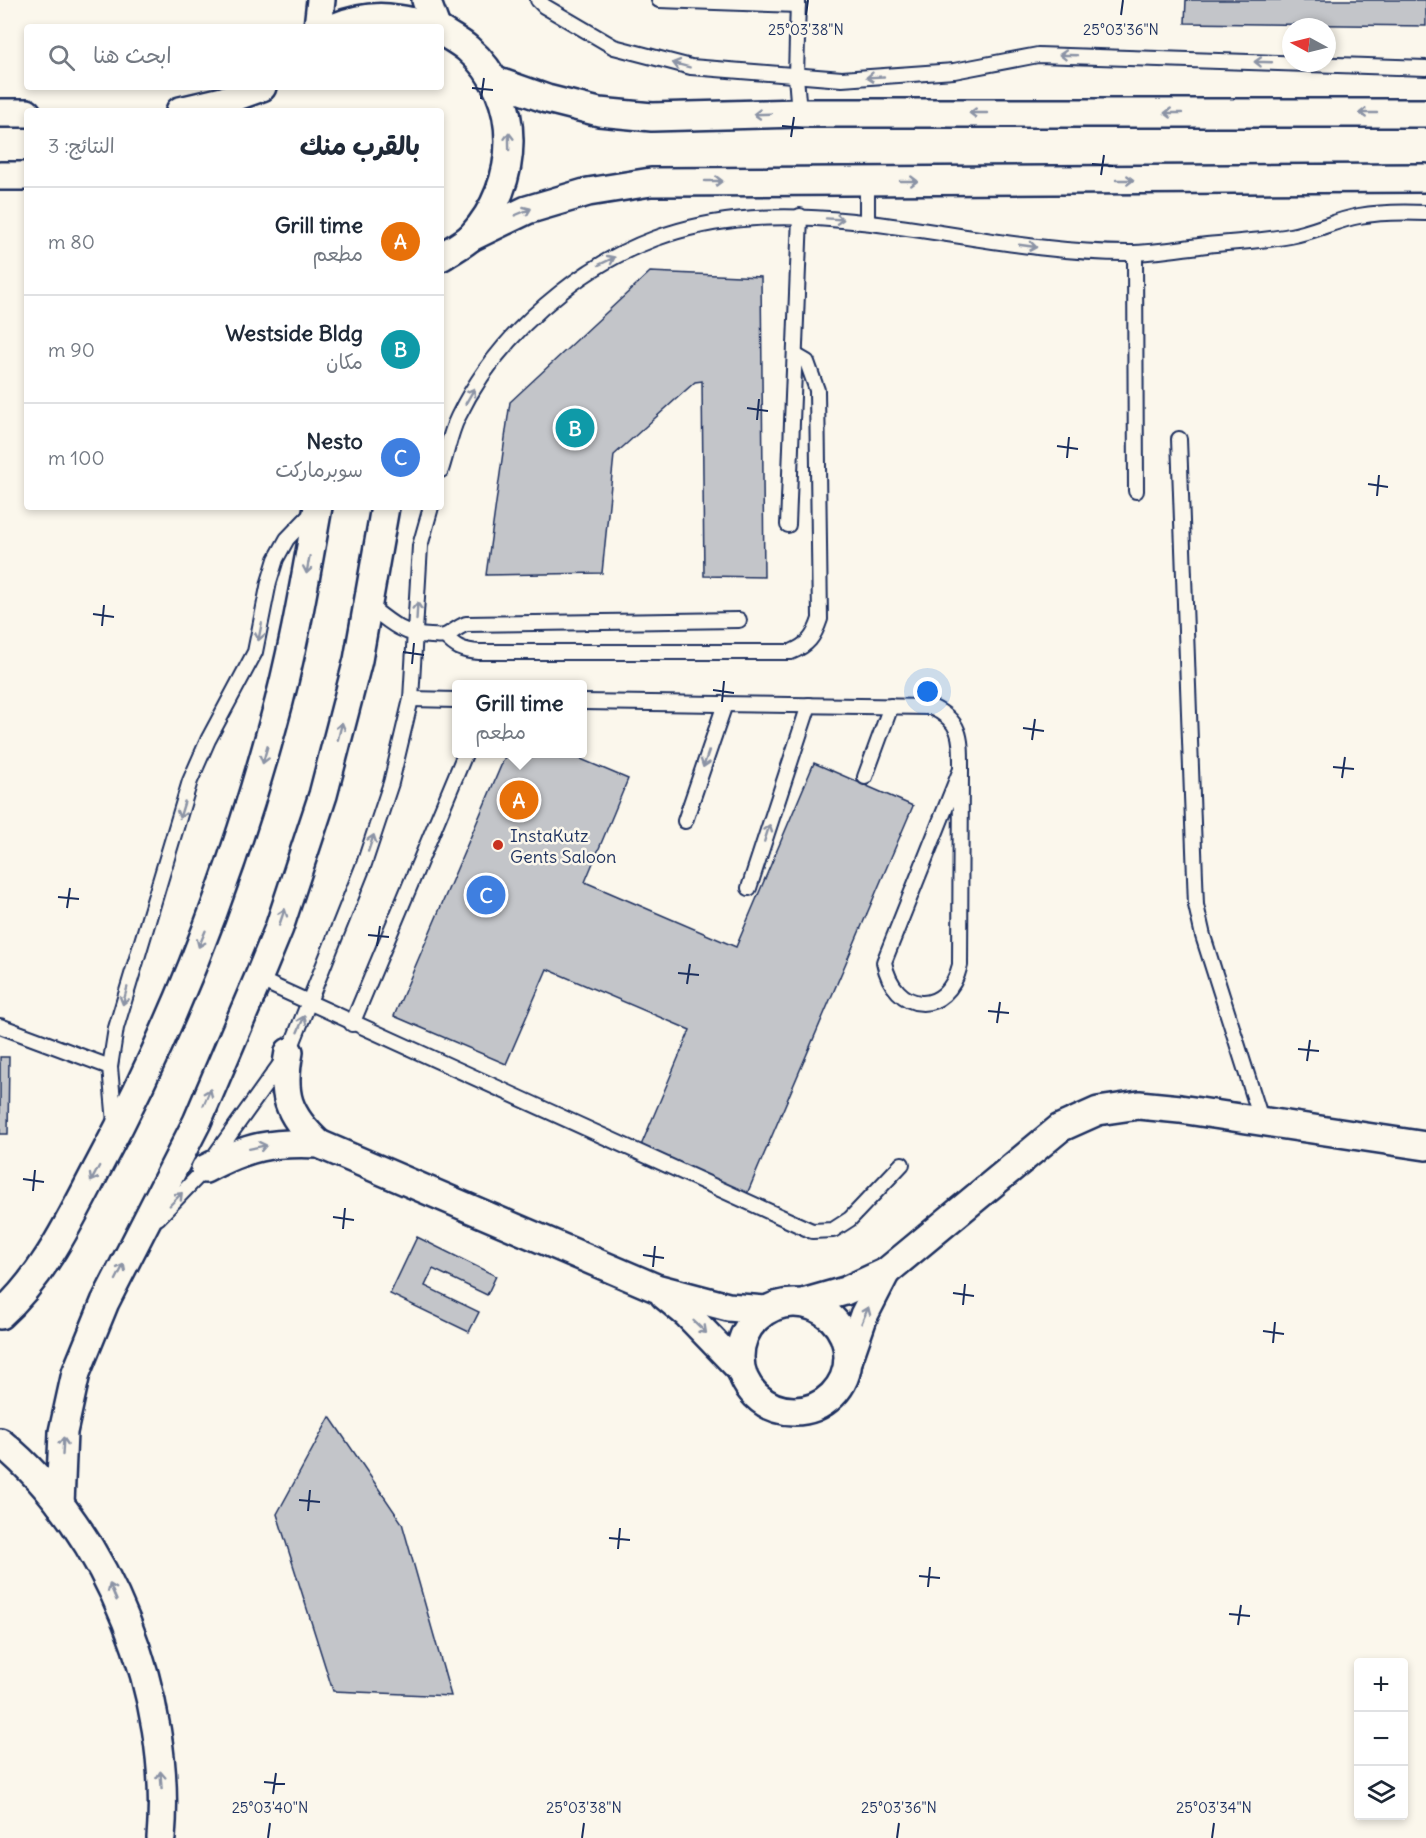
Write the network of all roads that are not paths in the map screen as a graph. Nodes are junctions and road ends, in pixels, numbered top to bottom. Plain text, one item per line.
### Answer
1 (321, 0) edge
2 (426, 0) edge
3 (538, 0) edge
4 (659, 0) edge
5 (798, 3) edge
6 (318, 24) edge
7 (343, 24) edge
8 (424, 24) edge
9 (434, 24) edge
10 (444, 33) edge
11 (1426, 68) edge
12 (796, 76) junction
13 (493, 80) junction
14 (254, 90) edge
15 (268, 90) edge
16 (193, 108) edge
17 (261, 108) edge
18 (0, 113) edge
19 (24, 113) edge
20 (799, 113) junction
21 (1426, 113) edge
22 (0, 176) edge
23 (24, 176) edge
24 (1426, 178) edge
25 (867, 181) junction
26 (1426, 213) edge
27 (800, 216) junction
28 (867, 221) junction
29 (471, 237) junction
30 (1135, 254) junction
31 (444, 255) edge
32 (795, 355) junction
33 (1179, 439) dead end
34 (444, 461) edge
35 (1136, 491) dead end
36 (315, 510) edge
37 (317, 510) edge
38 (384, 510) edge
39 (430, 510) edge
40 (788, 525) dead end
41 (368, 605) junction
42 (739, 620) dead end
43 (416, 636) junction
44 (445, 636) junction
45 (411, 699) junction
46 (452, 700) edge
47 (587, 702) edge
48 (725, 704) junction
49 (808, 705) junction
50 (891, 706) junction
51 (463, 758) edge
52 (961, 769) junction
53 (865, 777) dead end
54 (685, 821) dead end
55 (749, 888) dead end
56 (258, 979) junction
57 (309, 1004) junction
58 (352, 1024) junction
59 (0, 1026) edge
60 (289, 1052) junction
61 (110, 1067) junction
62 (1262, 1122) junction
63 (116, 1135) junction
64 (318, 1144) junction
65 (1426, 1146) edge
66 (902, 1164) dead end
67 (205, 1169) junction
68 (135, 1242) junction
69 (886, 1272) junction
70 (656, 1288) junction
71 (802, 1303) junction
72 (765, 1310) junction
73 (0, 1315) edge
74 (848, 1360) junction
75 (741, 1370) junction
76 (0, 1442) edge
77 (60, 1504) junction
78 (162, 1838) edge

1 - 6 street
2 - 9 street
12 -> 3 lane
4 - 5 lane
5 - 12 lane
7 - 8 street
10 - 13 street
11 -> 12 lane
12 - 20 lane
20 -> 13 street
29 -> 13 street
14 - 16 street
15 - 17 street
18 - 19 street
21 -> 20 street
22 - 23 street
25 -> 24 street
25 - 28 lane
29 -> 25 street
26 - 30 lane
27 -> 28 lane
27 - 32 lane
34 -> 27 lane
28 -> 30 lane
29 - 31 street
30 - 35 lane
32 - 40 lane
32 - 44 lane
33 - 62 lane
36 -> 61 lane
37 -> 63 street
38 - 41 street
43 -> 39 lane
41 - 43 lane
56 -> 41 street
42 - 44 lane
43 - 44 lane
43 - 45 lane
45 - 46 lane
57 -> 45 lane
47 - 48 lane
48 - 49 lane
48 -> 54 lane
49 - 50 lane
55 -> 49 lane
50 - 52 lane
50 - 53 lane
51 - 58 lane
52 - 52 lane
56 - 57 lane
68 -> 56 street
57 - 58 lane
60 -> 57 lane
58 - 66 lane
59 - 61 lane
60 - 64 street
60 - 67 lane
61 - 63 lane
62 - 65 street
62 - 69 street
63 -> 73 street
67 -> 64 street
64 - 70 street
68 -> 67 lane
77 -> 68 street
69 - 71 street
74 -> 69 street
70 - 72 street
70 -> 75 street
71 - 72 street
71 - 74 street
72 - 75 street
74 - 75 street
76 - 77 street
78 -> 77 street

